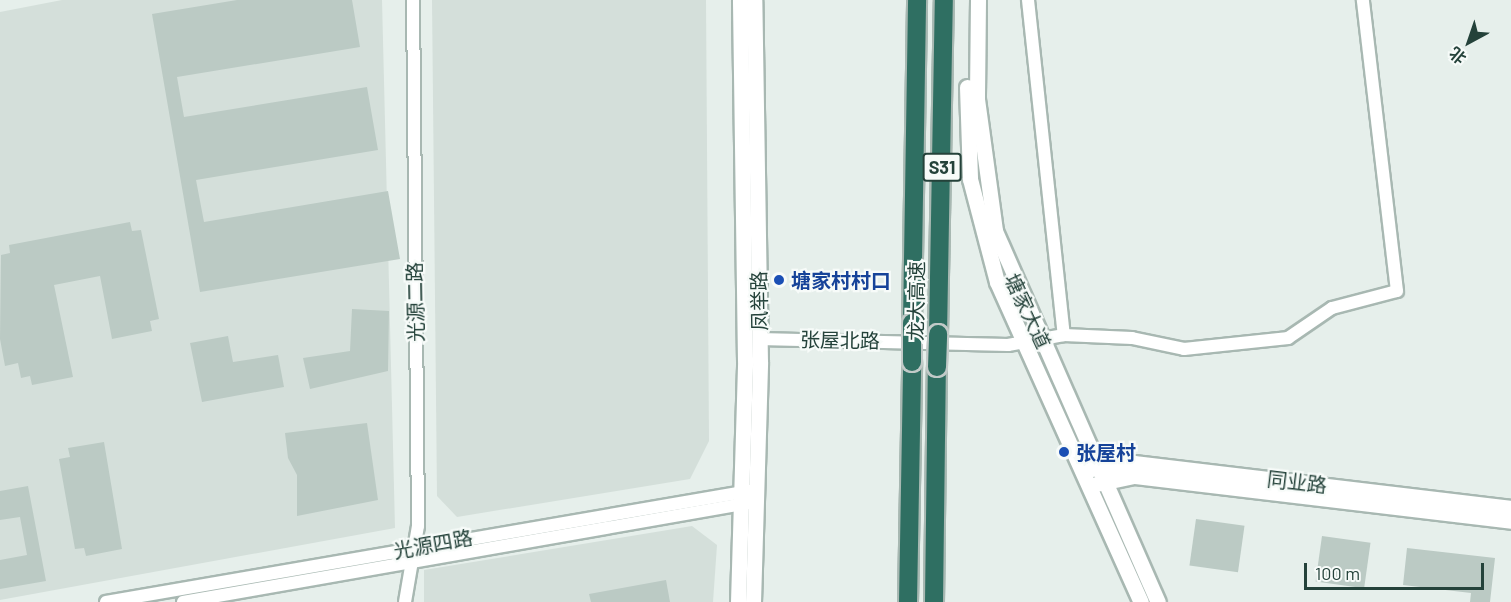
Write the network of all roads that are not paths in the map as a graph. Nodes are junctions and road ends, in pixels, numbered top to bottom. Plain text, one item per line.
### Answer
1 (412, 0) edge
2 (740, 0) edge
3 (754, 0) edge
4 (917, 0) edge
5 (944, 0) edge
6 (967, 0) edge
7 (978, 0) edge
8 (1028, 0) edge
9 (1363, 0) edge
10 (1064, 335) junction
11 (759, 339) junction
12 (1038, 340) junction
13 (1022, 341) junction
14 (1084, 471) junction
15 (1103, 473) junction
16 (1091, 486) junction
17 (742, 497) junction
18 (758, 498) junction
19 (1511, 508) edge
20 (1511, 521) edge
21 (413, 548) junction
22 (410, 562) junction
23 (112, 601) edge
24 (183, 602) edge
25 (405, 602) edge
26 (738, 602) edge
27 (753, 602) edge
28 (908, 602) edge
29 (934, 602) edge
30 (1142, 602) edge
31 (1158, 602) edge

1 - 21 street, 光源二路
2 - 17 street, 凤举路
3 - 11 street, 凤举路
4 - 28 highway, 龙大高速 / S31, bridge
5 - 29 highway, 龙大高速 / S31, bridge
6 - 13 street, 塘家大道
7 - 12 street, 塘家大道
8 - 10 street
9 - 10 street, 张屋北路
10 - 12 street, 张屋北路
11 - 13 street, 张屋北路
11 - 18 street, 凤举路
12 - 13 street, 张屋北路
12 - 15 street, 塘家大道
13 - 14 street, 塘家大道
14 - 15 street, 同业路
14 - 16 street, 塘家大道
15 - 16 street, 同业路
15 - 19 street, 同业路
15 - 20 street, 同业路
15 - 31 street, 塘家大道
16 - 30 street, 塘家大道
17 - 18 street, 光源四路
17 - 21 street, 光源四路
17 - 22 street, 光源四路
17 - 26 street, 凤举路
18 - 27 street, 凤举路
21 - 22 street, 光源二路
21 - 23 street, 光源四路
22 - 24 street, 光源四路
22 - 25 street, 光源二路

